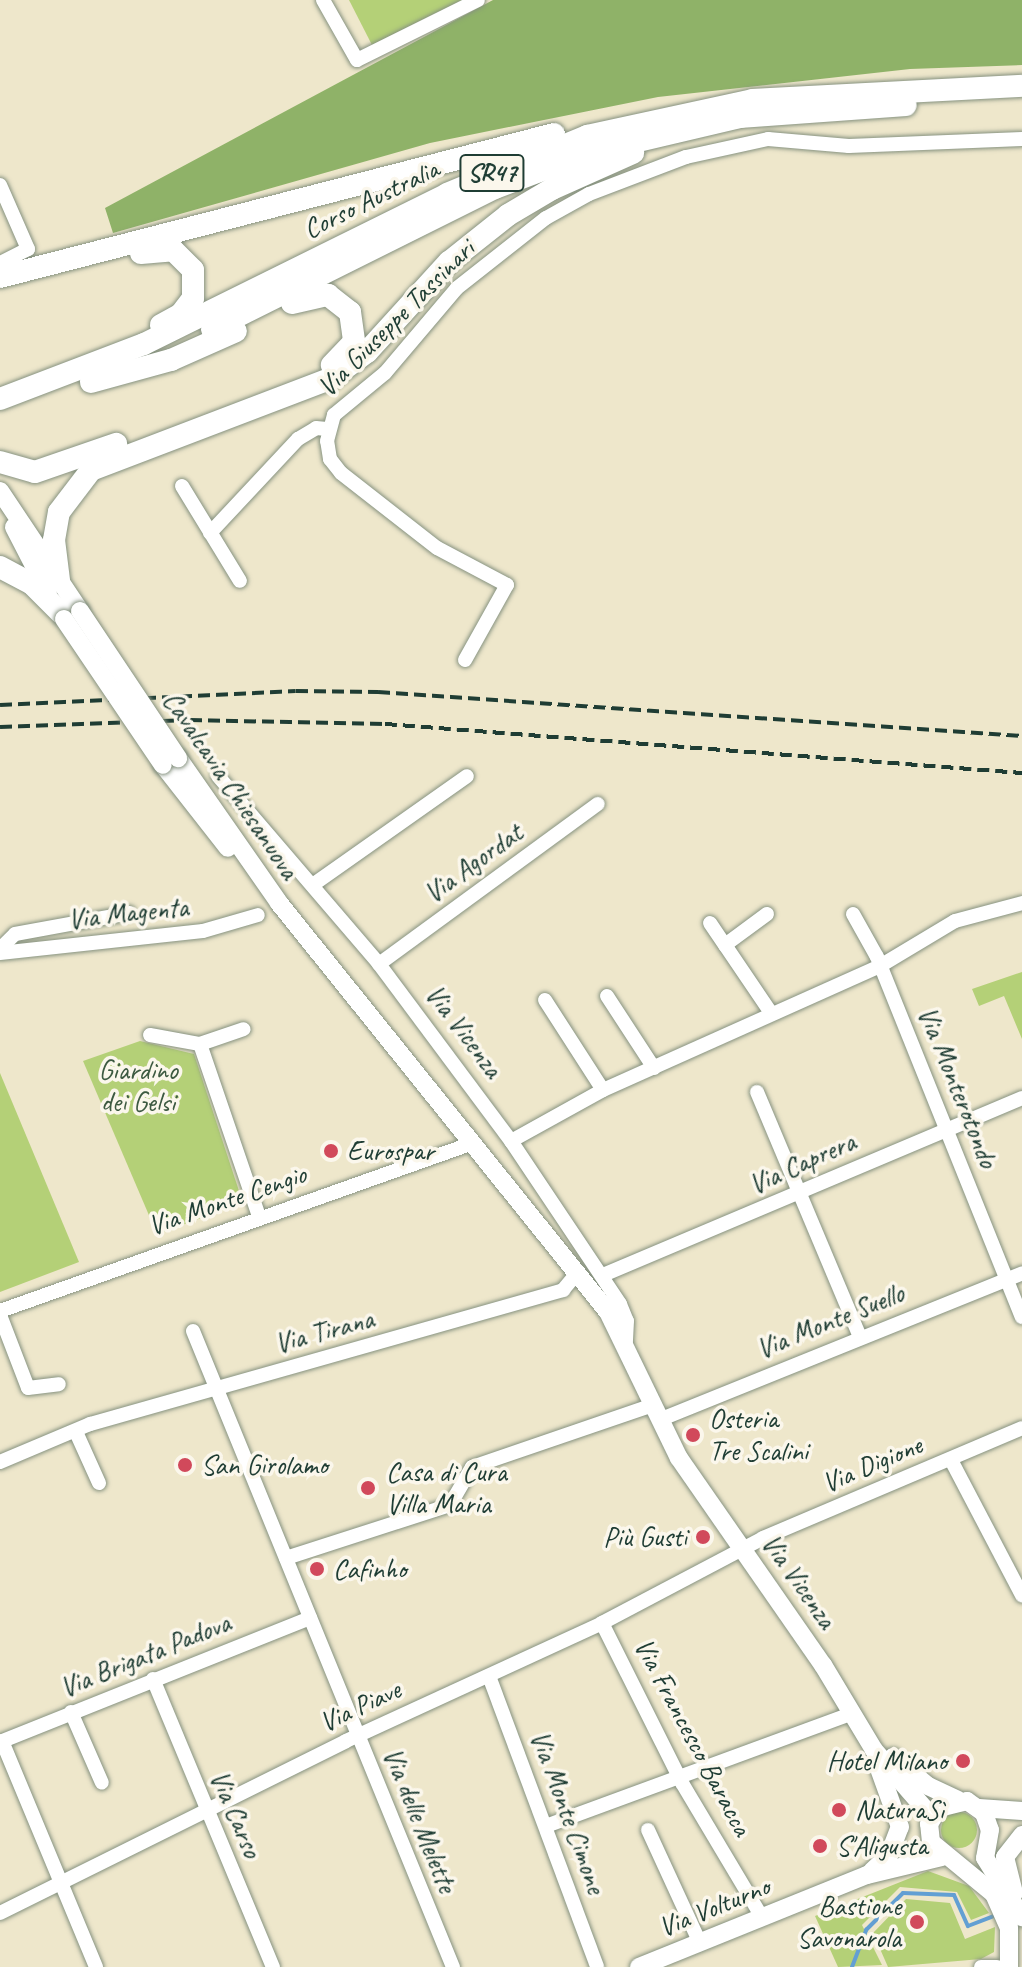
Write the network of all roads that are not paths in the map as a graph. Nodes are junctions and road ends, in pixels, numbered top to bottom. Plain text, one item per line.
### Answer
1 (323, 0) edge
2 (478, 0) edge
3 (1022, 86) edge
4 (1022, 100) edge
5 (738, 110) junction
6 (1022, 139) edge
7 (0, 185) edge
8 (0, 263) edge
9 (0, 277) edge
10 (0, 289) edge
11 (91, 382) junction
12 (10, 396) edge
13 (0, 415) edge
14 (327, 429) junction
15 (0, 462) edge
16 (182, 486) dead end
17 (0, 491) edge
18 (210, 533) junction
19 (0, 567) edge
20 (59, 580) junction
21 (240, 581) dead end
22 (68, 614) junction
23 (465, 660) dead end
24 (218, 776) dead end
25 (467, 776) dead end
26 (598, 804) dead end
27 (314, 884) junction
28 (279, 903) joint
29 (1022, 903) edge
30 (129, 913) dead end
31 (767, 914) dead end
32 (853, 914) dead end
33 (258, 915) dead end
34 (710, 923) dead end
35 (725, 945) junction
36 (0, 951) edge
37 (379, 964) junction
38 (880, 966) junction
39 (607, 996) dead end
40 (545, 1000) dead end
41 (771, 1013) junction
42 (244, 1029) dead end
43 (150, 1035) dead end
44 (200, 1044) junction
45 (654, 1068) junction
46 (603, 1090) junction
47 (757, 1092) dead end
48 (1022, 1098) edge
49 (947, 1130) junction
50 (511, 1141) junction
51 (473, 1143) junction
52 (799, 1192) junction
53 (259, 1216) junction
54 (578, 1272) junction
55 (1022, 1273) edge
56 (603, 1275) junction
57 (1006, 1279) junction
58 (0, 1313) edge
59 (1022, 1317) edge
60 (193, 1331) dead end
61 (859, 1335) junction
62 (626, 1343) junction
63 (59, 1384) dead end
64 (215, 1387) junction
65 (656, 1413) junction
66 (1022, 1428) edge
67 (76, 1432) junction
68 (951, 1460) junction
69 (0, 1462) edge
70 (99, 1483) dead end
71 (743, 1549) junction
72 (286, 1558) junction
73 (1022, 1595) edge
74 (310, 1618) junction
75 (602, 1623) junction
76 (823, 1665) junction
77 (489, 1676) junction
78 (153, 1679) junction
79 (71, 1712) junction
80 (850, 1714) junction
81 (357, 1736) junction
82 (1, 1742) edge
83 (874, 1750) junction
84 (679, 1775) junction
85 (102, 1783) dead end
86 (958, 1800) junction
87 (979, 1808) junction
88 (206, 1810) junction
89 (1022, 1811) edge
90 (1022, 1824) edge
91 (930, 1825) junction
92 (546, 1826) junction
93 (648, 1830) dead end
94 (1022, 1835) edge
95 (987, 1843) junction
96 (949, 1859) junction
97 (899, 1864) junction
98 (867, 1875) junction
99 (61, 1881) junction
100 (1020, 1912) edge
101 (0, 1913) edge
102 (762, 1917) junction
103 (1016, 1942) edge
104 (700, 1943) junction
105 (96, 1967) edge
106 (273, 1967) edge
107 (453, 1967) edge
108 (597, 1967) edge
109 (639, 1967) edge
110 (981, 1967) edge
111 (997, 1967) edge
112 (1009, 1967) edge

1 - 2 street
3 - 5 highway, Corso Australia / SR47
4 - 5 highway, Corso Australia / SR47
5 - 9 highway
5 - 11 highway, Corso Australia / SR47
5 - 12 highway, Corso Australia / SR47
5 - 20 highway
6 - 14 street, Via Giuseppe Tassinari
7 - 8 street
10 - 12 highway
11 - 13 highway, Corso Australia / SR47
11 - 15 highway
14 - 18 street, Via Giuseppe Tassinari
14 - 23 street, Via Giuseppe Tassinari
16 - 18 street
17 - 20 main road, Cavalcavia Chiesanuova
17 - 22 main road, Cavalcavia Chiesanuova
18 - 21 street
19 - 22 highway
20 - 22 main road, Cavalcavia Chiesanuova
22 - 28 main road, Cavalcavia Chiesanuova, bridge
24 - 27 street, Via Vicenza
25 - 27 street
26 - 37 street, Via Agordat
27 - 37 street, Via Vicenza
28 - 51 main road, Via Vicenza
29 - 38 street
30 - 36 street, Via Magenta
31 - 35 street
32 - 38 street, Via Monterotondo
33 - 36 street, Via Magenta
34 - 35 street
35 - 41 street
37 - 50 street, Via Vicenza
38 - 41 street
38 - 49 street, Via Monterotondo
39 - 45 street
40 - 46 street
41 - 45 street
42 - 44 street
43 - 44 street
44 - 53 street
45 - 46 street
46 - 50 street
47 - 52 street
48 - 49 street, Via Caprera
49 - 52 street, Via Caprera
49 - 57 street, Via Monterotondo
50 - 56 street, Via Vicenza
51 - 53 street, Via Monte Cengio
51 - 54 main road, Via Vicenza
52 - 56 street, Via Caprera
52 - 61 street
53 - 58 street, Via Monte Cengio
54 - 62 main road, Via Vicenza
54 - 64 street, Via Tirana
55 - 57 street, Via Monte Suello
56 - 62 street, Via Vicenza
57 - 59 street, Via Monterotondo
57 - 61 street, Via Monte Suello
58 - 63 street, Via Monte Cengio
60 - 64 street, Via delle Melette
61 - 65 street, Via Monte Suello
62 - 65 main road, Via Vicenza
64 - 67 street, Via Tirana
64 - 72 street, Via delle Melette
65 - 71 main road, Via Vicenza
65 - 72 street
66 - 68 street, Via Digione
67 - 69 street, Via Tirana
67 - 70 street
68 - 71 street, Via Digione
68 - 73 street
71 - 75 street, Via Piave
71 - 76 main road, Via Vicenza
72 - 74 street, Via delle Melette
74 - 78 street, Via Brigata Padova
74 - 81 street, Via delle Melette
75 - 77 street, Via Piave
75 - 84 street, Via Francesco Baracca
76 - 80 main road, Via Vicenza
76 - 86 main road, Via Vicenza
77 - 81 street, Via Piave
77 - 92 street, Via Monte Cimone
78 - 79 street, Via Brigata Padova
78 - 88 street, Via Carso
79 - 82 street, Via Brigata Padova
79 - 85 street
80 - 83 main road, Via Vicenza
80 - 84 street
81 - 88 street, Via Piave
81 - 107 street, Via delle Melette
82 - 99 street
83 - 91 main road, Via Vicenza
83 - 98 main road, Via Vicenza
84 - 92 street
84 - 102 street, Via Francesco Baracca
86 - 87 main road
86 - 91 main road
87 - 89 main road
87 - 95 main road
88 - 99 street, Via Piave
88 - 106 street, Via Carso
90 - 95 main road
91 - 96 main road
91 - 97 main road, Via Volturno
92 - 108 street, Via Monte Cimone
93 - 104 street
94 - 100 main road
95 - 96 main road
95 - 100 main road
96 - 97 main road, Via Volturno
96 - 103 main road
97 - 98 main road, Via Volturno
98 - 102 main road, Via Volturno
99 - 101 street, Via Piave
99 - 105 street
102 - 104 main road, Via Volturno
103 - 112 main road
104 - 109 main road, Via Volturno
110 - 111 street

